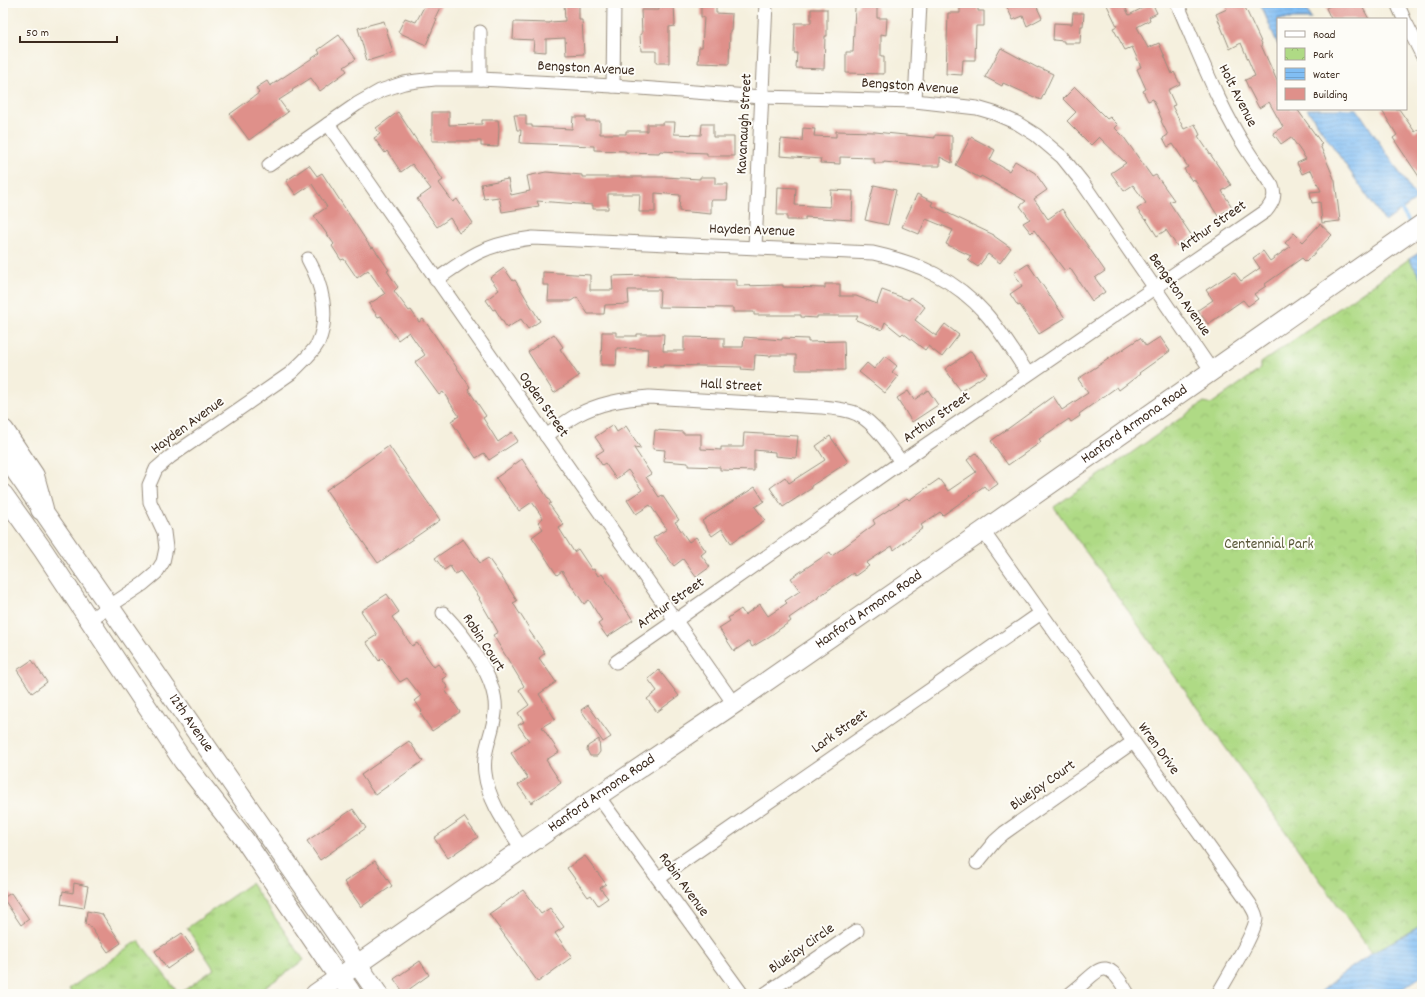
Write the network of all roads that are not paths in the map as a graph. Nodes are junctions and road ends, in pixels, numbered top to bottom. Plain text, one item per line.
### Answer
1 (614, 3) edge
2 (766, 3) edge
3 (920, 3) edge
4 (1177, 3) edge
5 (1397, 3) edge
6 (1404, 18) edge
7 (1407, 25) edge
8 (480, 32) dead end
9 (1422, 55) edge
10 (480, 80) junction
11 (613, 86) junction
12 (762, 97) junction
13 (915, 101) junction
14 (328, 124) junction
15 (269, 165) dead end
16 (1274, 199) joint
17 (1422, 224) edge
18 (755, 247) junction
19 (308, 259) dead end
20 (436, 280) junction
21 (1155, 287) junction
22 (1212, 371) junction
23 (1028, 374) junction
24 (3, 431) edge
25 (546, 436) junction
26 (3, 453) edge
27 (901, 462) junction
28 (3, 494) edge
29 (42, 509) junction
30 (983, 531) junction
31 (110, 606) junction
32 (443, 613) dead end
33 (1040, 613) junction
34 (89, 620) junction
35 (676, 621) junction
36 (616, 662) dead end
37 (734, 704) junction
38 (1133, 742) junction
39 (598, 796) junction
40 (522, 849) junction
41 (977, 863) dead end
42 (658, 878) junction
43 (857, 931) dead end
44 (357, 964) junction
45 (338, 977) junction
46 (315, 994) edge
47 (352, 994) edge
48 (378, 994) edge
49 (742, 994) edge
50 (766, 994) edge
51 (1070, 994) edge
52 (1128, 994) edge
53 (1218, 994) edge

1 - 11 street
2 - 12 street, Kavanaugh Street
3 - 13 street
4 - 16 street, Holt Avenue
5 - 6 street
7 - 9 street
8 - 10 street
10 - 11 street, Bengston Avenue
10 - 14 street, Bengston Avenue
11 - 12 street, Bengston Avenue
12 - 13 street, Bengston Avenue
12 - 18 street, Kavanaugh Street
13 - 21 street, Bengston Avenue
14 - 15 street, Bengston Avenue
14 - 20 street, Ogden Street
16 - 21 street, Arthur Street
17 - 22 main road, Hanford Armona Road
18 - 20 street, Hayden Avenue
18 - 23 street, Hayden Avenue
19 - 31 street, Hayden Avenue
20 - 25 street, Ogden Street
21 - 22 street, Bengston Avenue
21 - 23 street, Arthur Street
22 - 30 main road, Hanford Armona Road
23 - 27 street, Arthur Street
24 - 29 highway
25 - 27 street, Hall Street
25 - 35 street, Ogden Street
26 - 29 main road, 12th Avenue
27 - 35 street, Arthur Street
28 - 34 main road, 12th Avenue
29 - 31 main road, 12th Avenue
30 - 33 street, Wren Drive
30 - 37 main road, Hanford Armona Road
31 - 34 street, Hayden Avenue
31 - 44 main road, 12th Avenue
32 - 40 street, Robin Court
33 - 38 street, Wren Drive
33 - 42 street, Lark Street
34 - 45 main road, 12th Avenue
35 - 36 street, Arthur Street
35 - 37 street, Ogden Street
37 - 39 main road, Hanford Armona Road
38 - 41 street, Bluejay Court
38 - 53 street, Wren Drive
39 - 40 main road, Hanford Armona Road
39 - 42 street, Robin Avenue
40 - 44 main road, Hanford Armona Road
42 - 49 street, Robin Avenue
43 - 50 street, Bluejay Circle
44 - 45 main road, Hanford Armona Road
44 - 48 main road, 12th Avenue
45 - 46 main road, Hanford Armona Road
45 - 47 main road, 12th Avenue
51 - 52 street

